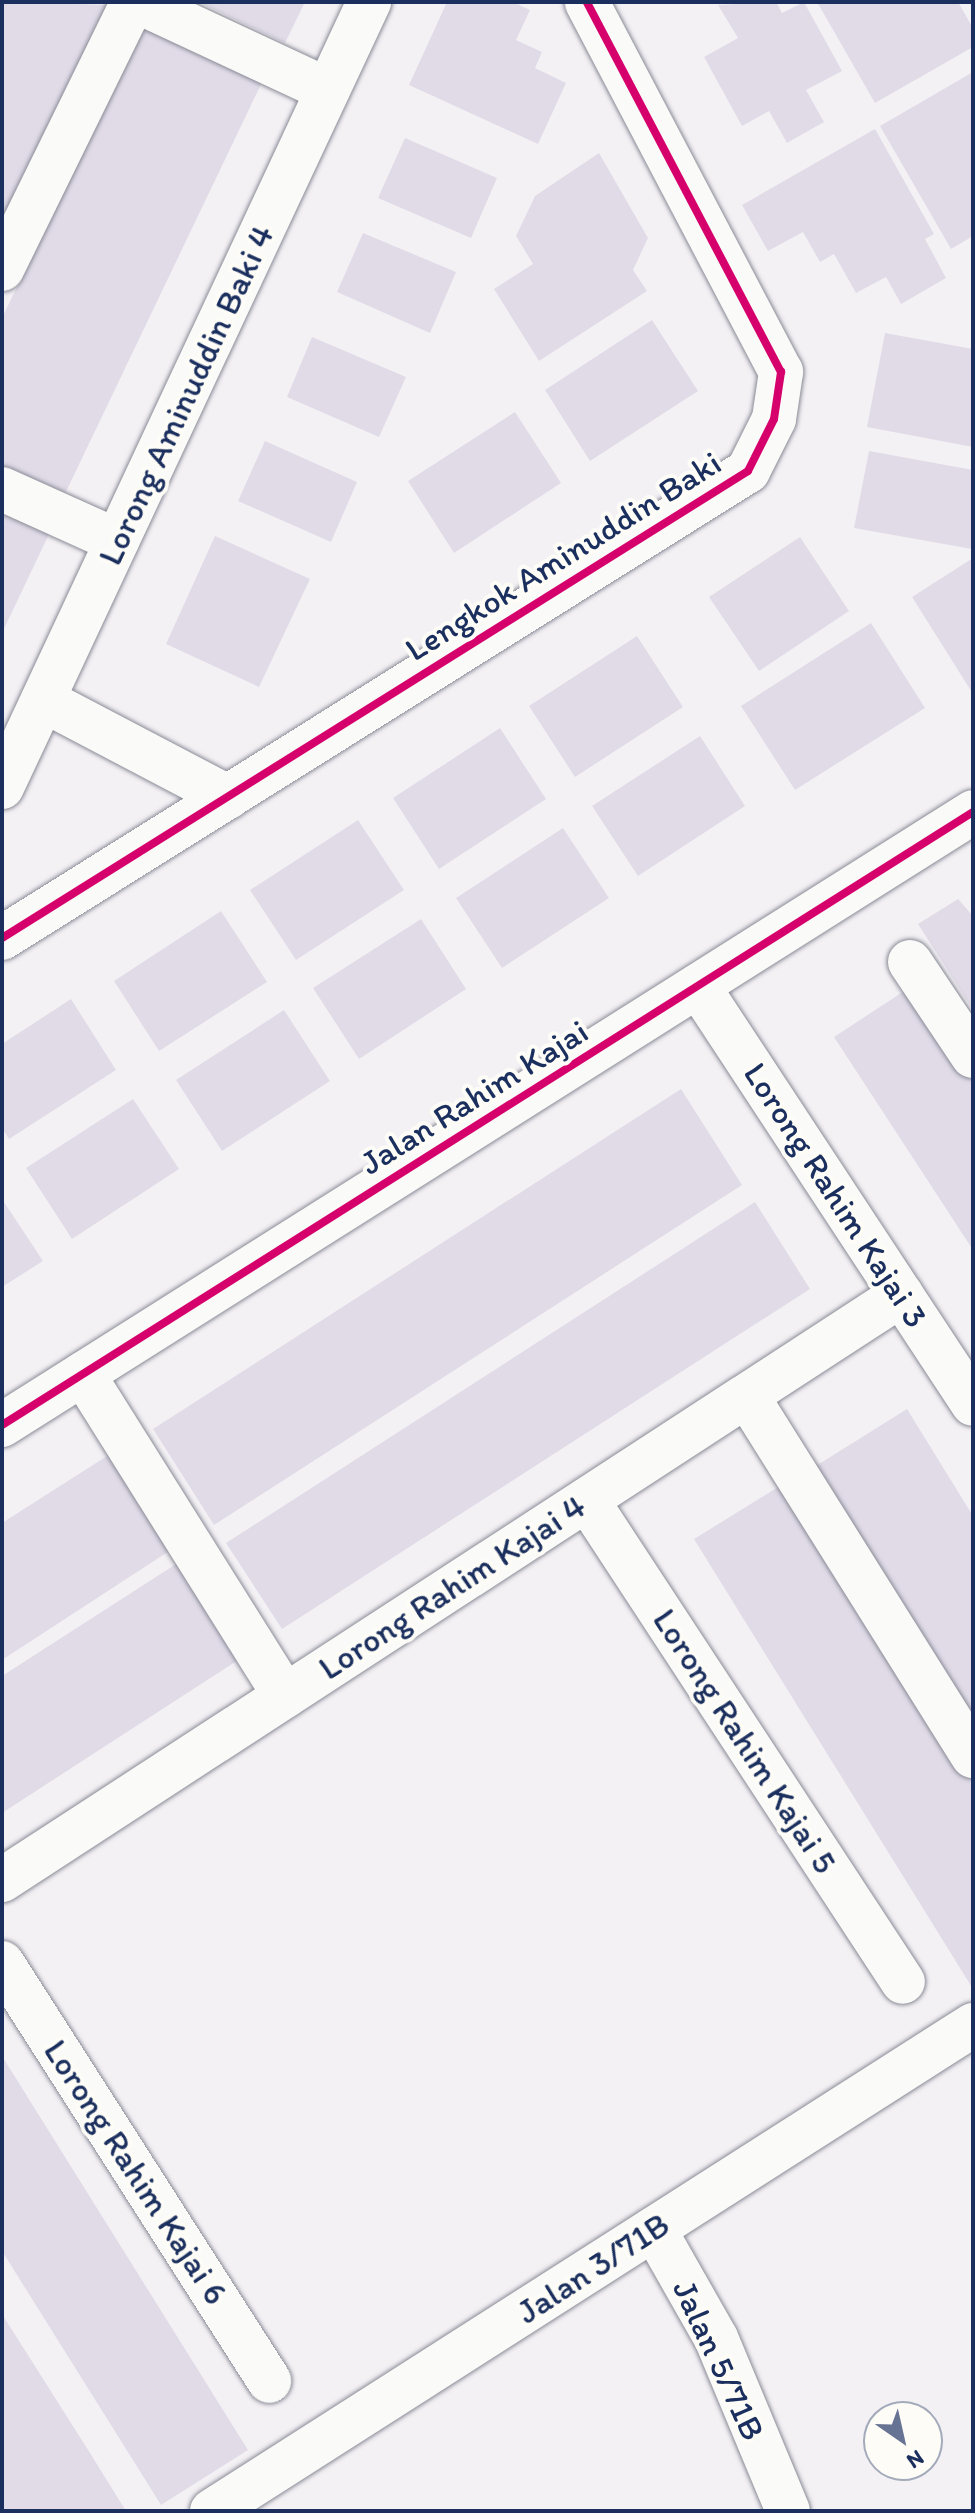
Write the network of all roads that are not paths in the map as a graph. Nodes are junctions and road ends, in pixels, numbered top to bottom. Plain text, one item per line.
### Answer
1 (136, 2) edge
2 (369, 2) edge
3 (587, 2) edge
4 (328, 90) junction
5 (2, 269) edge
6 (2, 489) edge
7 (117, 541) junction
8 (43, 700) junction
9 (2, 787) edge
10 (228, 797) junction
11 (973, 812) edge
12 (2, 938) edge
13 (910, 962) dead end
14 (698, 986) junction
15 (973, 1056) edge
16 (901, 1295) junction
17 (83, 1374) junction
18 (747, 1396) junction
19 (973, 1404) edge
20 (2, 1425) edge
21 (587, 1500) junction
22 (285, 1696) junction
23 (973, 1756) edge
24 (2, 1880) edge
25 (2, 1963) edge
26 (903, 1982) dead end
27 (973, 2025) edge
28 (654, 2229) junction
29 (269, 2381) dead end
30 (773, 2505) edge
31 (212, 2511) edge

1 - 4 street
1 - 5 street
2 - 4 street, Lorong Aminuddin Baki 4
3 - 10 street, Lengkok Aminuddin Baki
4 - 7 street, Lorong Aminuddin Baki 4
6 - 7 street
7 - 8 street, Lorong Aminuddin Baki 4
8 - 9 street, Lorong Aminuddin Baki 4
8 - 10 street
10 - 12 street, Lengkok Aminuddin Baki
11 - 14 street, Jalan Rahim Kajai
13 - 15 street
14 - 16 street, Lorong Rahim Kajai 3
14 - 17 street, Jalan Rahim Kajai
16 - 18 street, Lorong Rahim Kajai 4
16 - 19 street, Lorong Rahim Kajai 3
17 - 20 street, Jalan Rahim Kajai
17 - 22 street
18 - 21 street, Lorong Rahim Kajai 4
18 - 23 street
21 - 22 street, Lorong Rahim Kajai 4
21 - 26 street, Lorong Rahim Kajai 5
22 - 24 street, Lorong Rahim Kajai 4
25 - 29 street, Lorong Rahim Kajai 6
27 - 28 street, Jalan 3/71B
28 - 30 street, Jalan 5/71B
28 - 31 street, Jalan 3/71B

